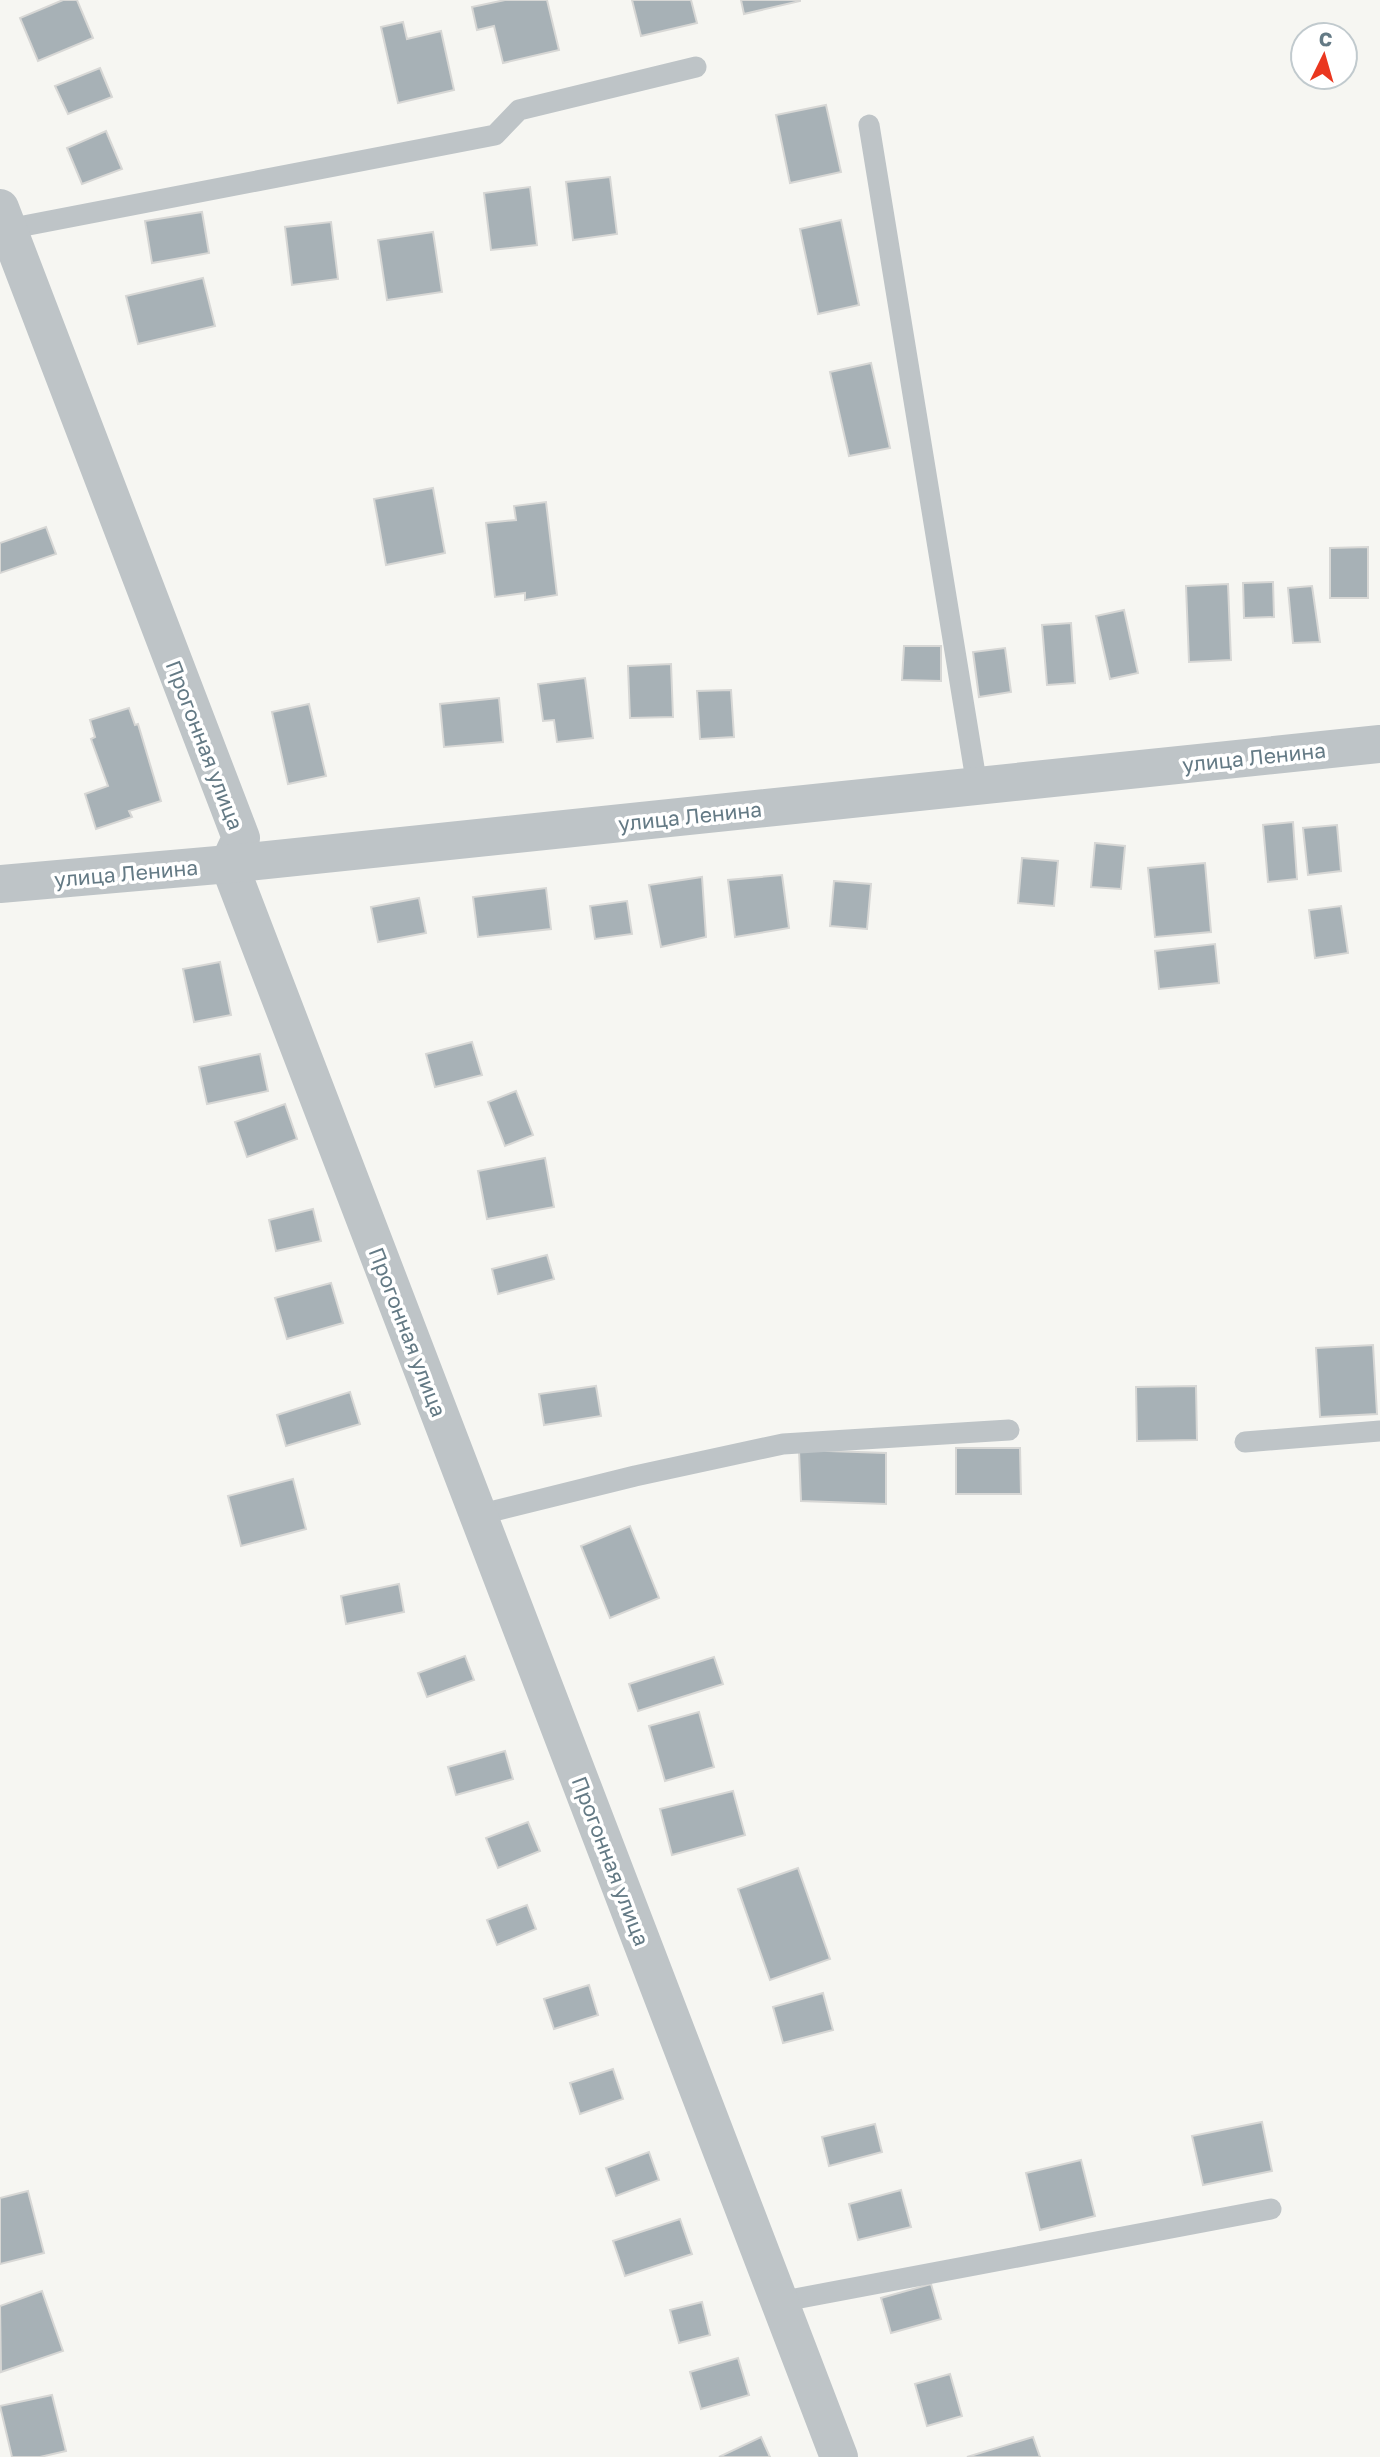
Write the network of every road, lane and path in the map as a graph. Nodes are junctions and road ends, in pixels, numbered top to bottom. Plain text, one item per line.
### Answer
1 (696, 68) dead end
2 (869, 125) dead end
3 (4, 218) edge
4 (1380, 744) edge
5 (976, 786) junction
6 (229, 864) junction
7 (0, 884) edge
8 (1009, 1430) dead end
9 (1380, 1431) edge
10 (1245, 1442) dead end
11 (478, 1515) junction
12 (1271, 2209) dead end
13 (779, 2302) junction
14 (839, 2457) edge

1 - 3 lane
2 - 5 lane
3 - 6 street, Прогонная улица
4 - 5 street, улица Ленина
5 - 6 street, улица Ленина
6 - 7 street, улица Ленина
6 - 11 street, Прогонная улица
8 - 11 lane
9 - 10 lane
11 - 13 street, Прогонная улица
12 - 13 lane
13 - 14 street, Прогонная улица

